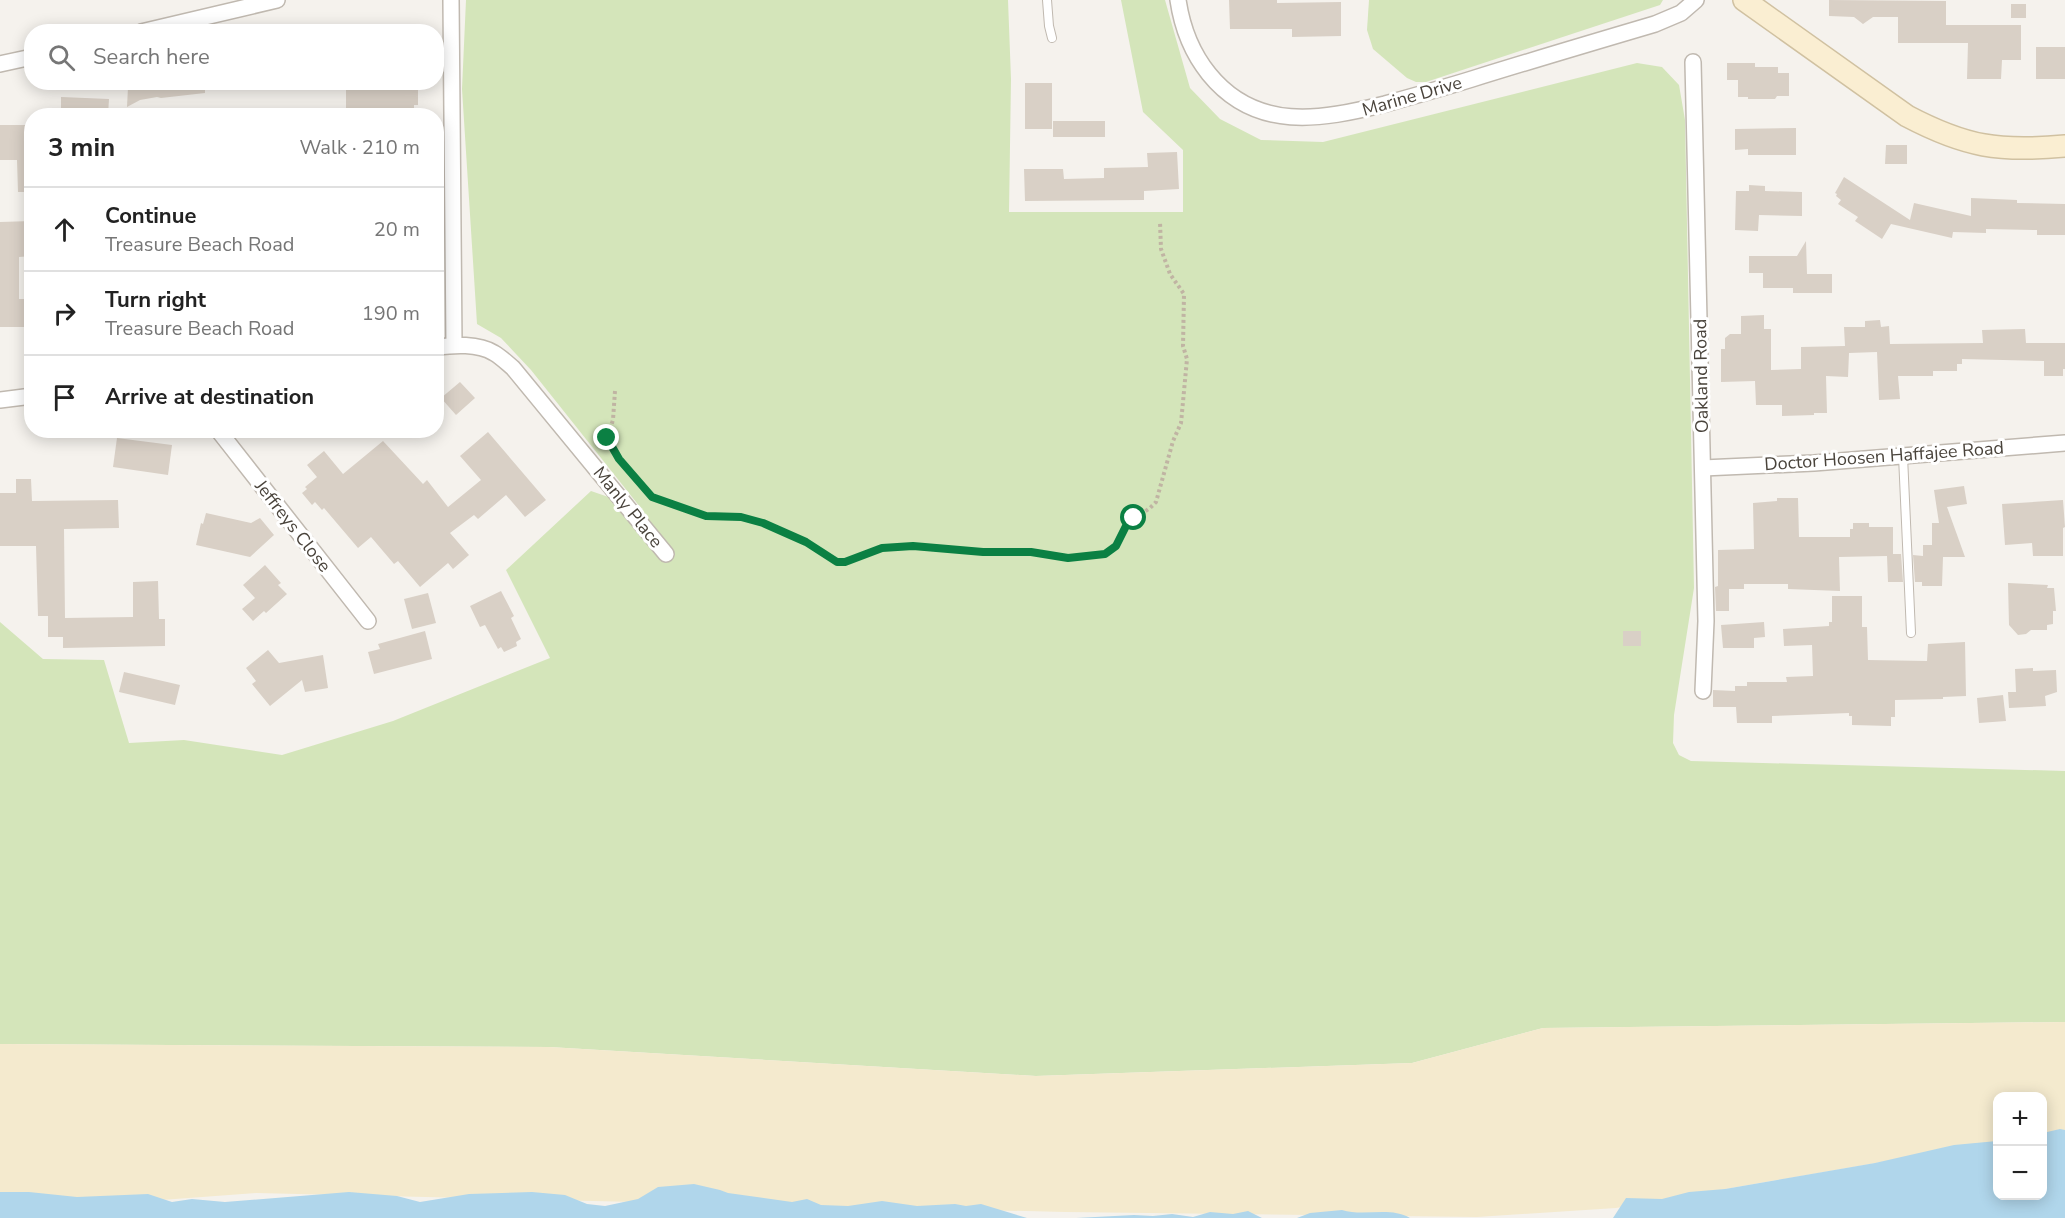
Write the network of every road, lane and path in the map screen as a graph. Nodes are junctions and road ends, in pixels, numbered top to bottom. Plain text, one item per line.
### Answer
1 (277, 0) edge
2 (451, 0) edge
3 (1047, 0) edge
4 (1178, 0) edge
5 (1696, 0) edge
6 (1744, 0) edge
7 (175, 24) edge
8 (1052, 38) dead end
9 (24, 59) edge
10 (1693, 62) dead end
11 (0, 64) edge
12 (2065, 146) edge
13 (1160, 222) dead end
14 (454, 345) junction
15 (444, 346) edge
16 (615, 391) dead end
17 (24, 397) edge
18 (0, 400) edge
19 (224, 438) edge
20 (2065, 443) edge
21 (1903, 456) junction
22 (1702, 468) junction
23 (666, 554) dead end
24 (368, 621) dead end
25 (1911, 633) dead end
26 (1703, 691) dead end

1 - 7 street
2 - 14 street
3 - 8 lane
4 - 5 street, Marine Drive
6 - 12 street
9 - 11 street
10 - 22 street, Oakland Road
13 - 16 path
14 - 15 street
14 - 23 street, Manly Place
17 - 18 street
19 - 24 street, Jeffreys Close
20 - 21 street, Doctor Hoosen Haffajee Road
21 - 22 street, Doctor Hoosen Haffajee Road
21 - 25 lane
22 - 26 street, Oakland Road

